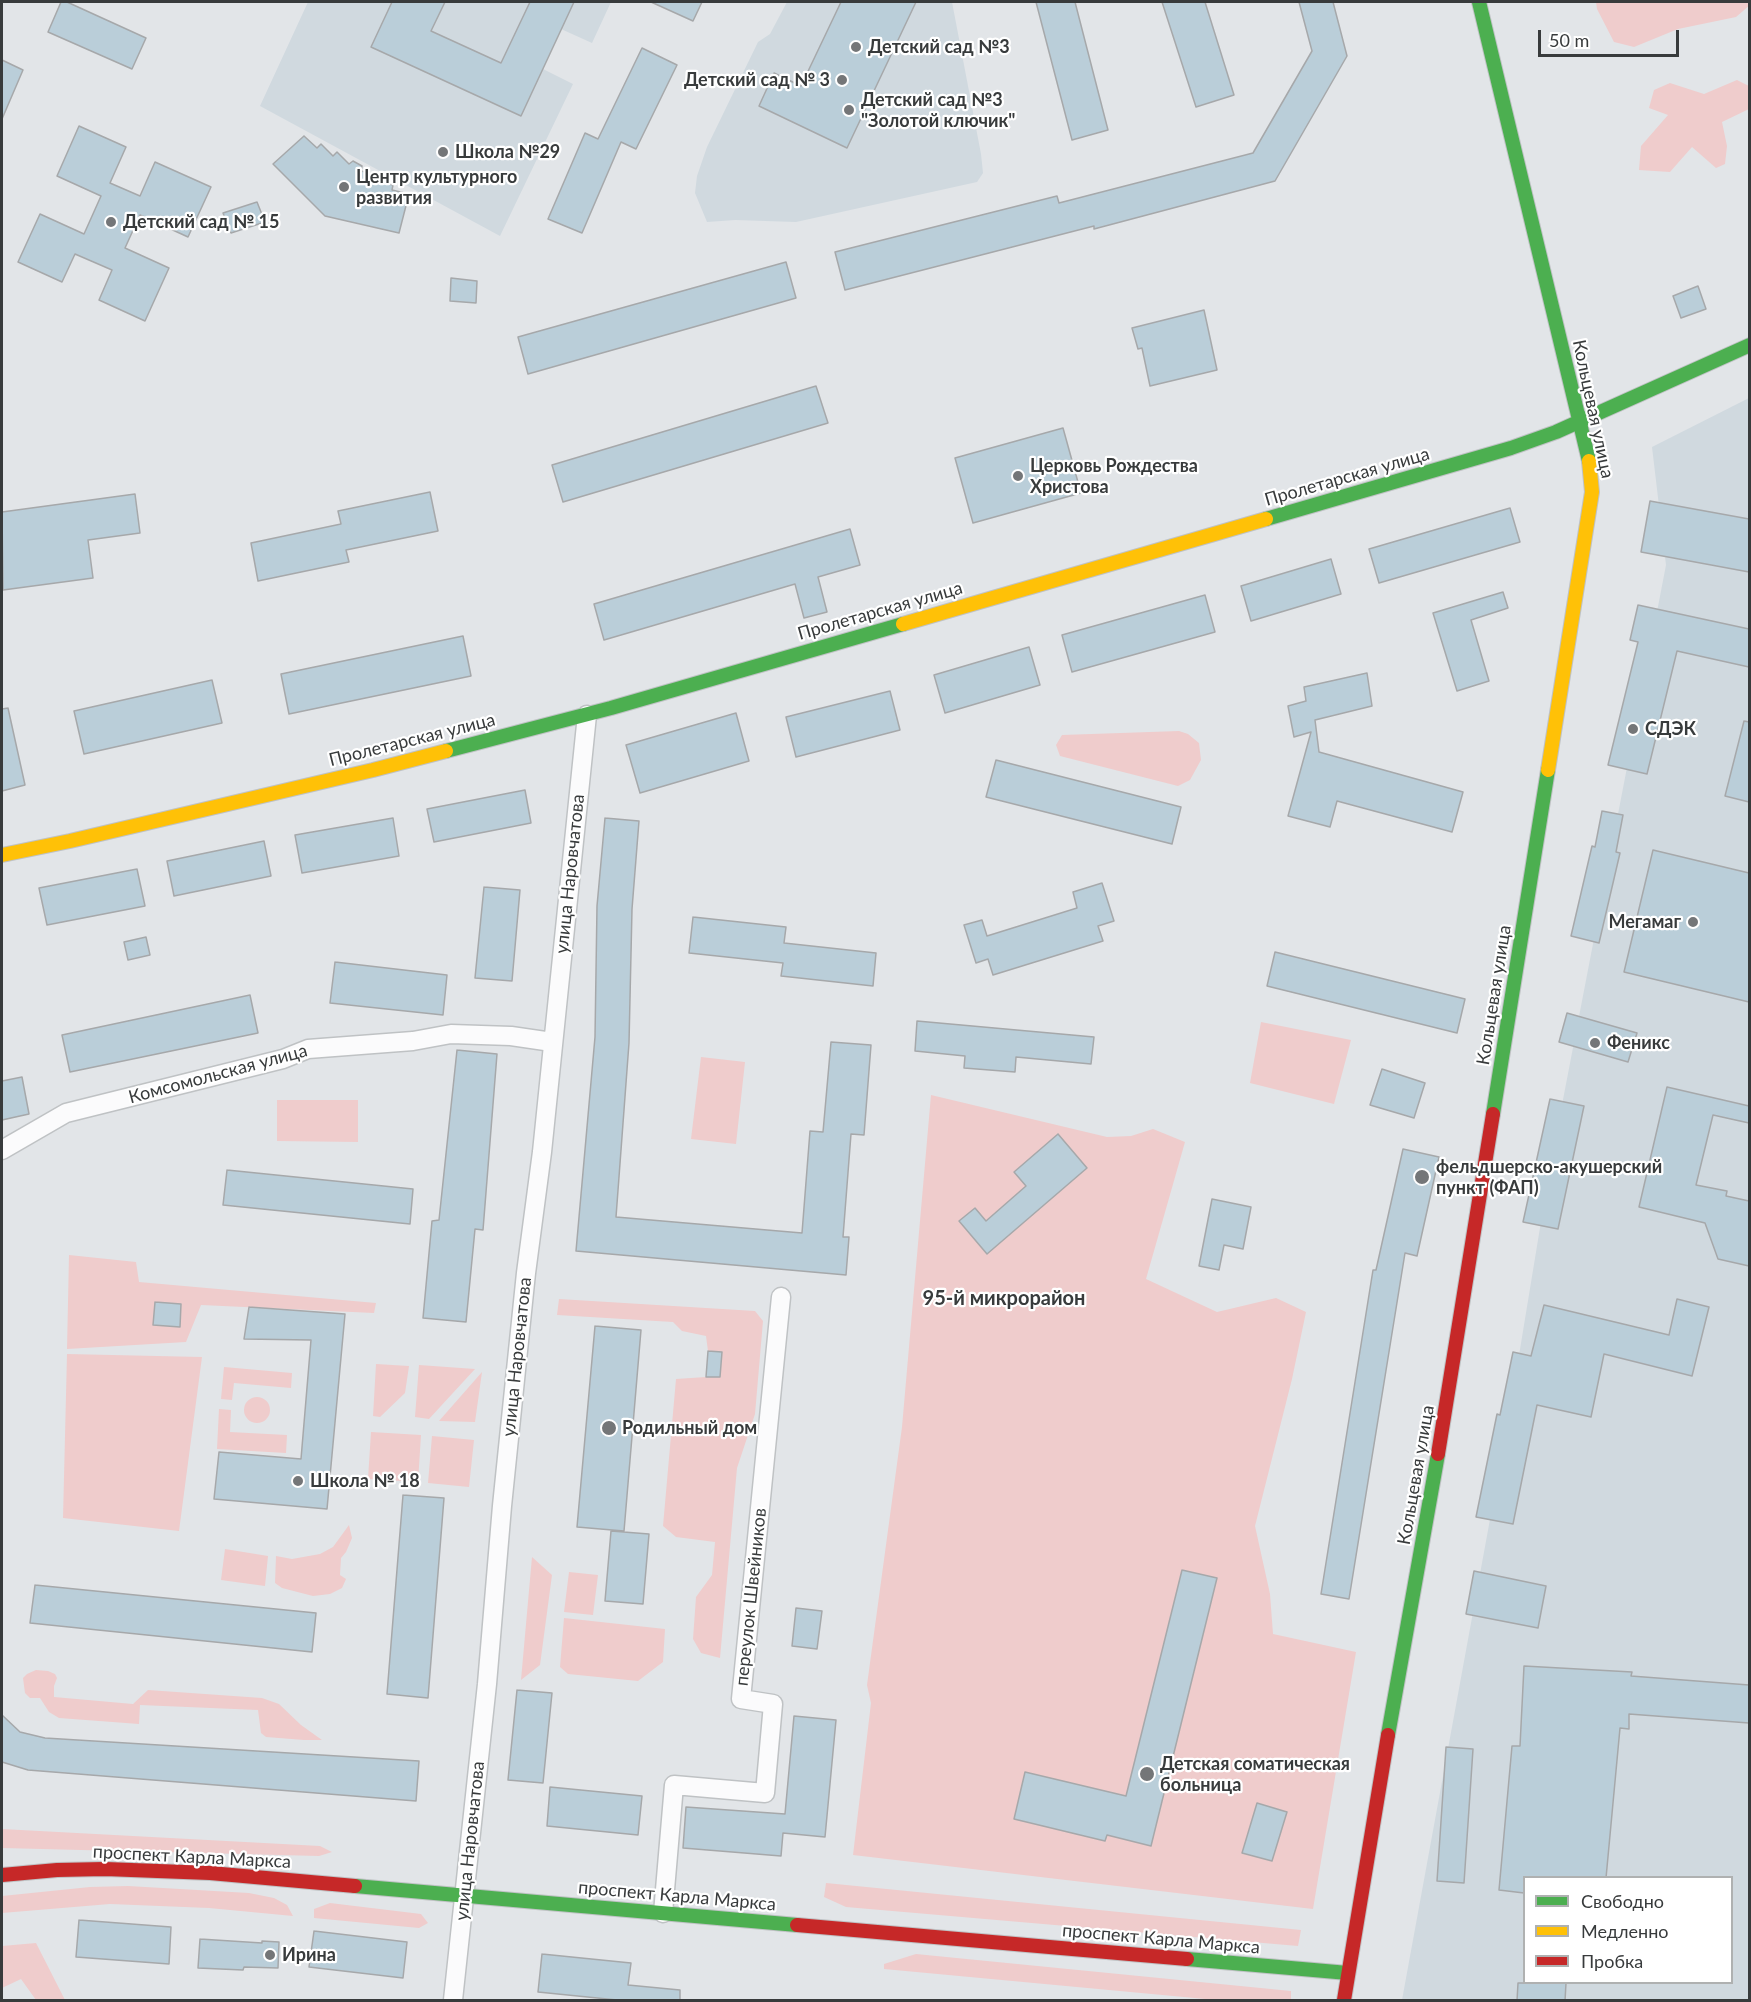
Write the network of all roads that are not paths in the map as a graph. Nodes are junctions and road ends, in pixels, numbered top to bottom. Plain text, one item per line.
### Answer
1 (1479, 2) edge
2 (1749, 345) edge
3 (1579, 421) junction
4 (586, 715) junction
5 (2, 855) edge
6 (552, 1042) junction
7 (2, 1150) edge
8 (782, 1297) dead end
9 (2, 1875) edge
10 (464, 1895) junction
11 (663, 1913) junction
12 (1348, 1973) junction
13 (453, 2001) edge
14 (1344, 2001) edge

1 - 3 street, Кольцевая улица
2 - 3 street, Пролетарская улица
3 - 4 street, Пролетарская улица
3 - 12 street, Кольцевая улица
4 - 5 street, Пролетарская улица
4 - 6 street, улица Наровчатова
6 - 7 street, Комсомольская улица
6 - 10 street, улица Наровчатова
8 - 11 street, переулок Швейников
9 - 10 street, проспект Карла Маркса
10 - 11 street, проспект Карла Маркса
10 - 13 street, улица Наровчатова
11 - 12 street, проспект Карла Маркса
12 - 14 street, Кольцевая улица

